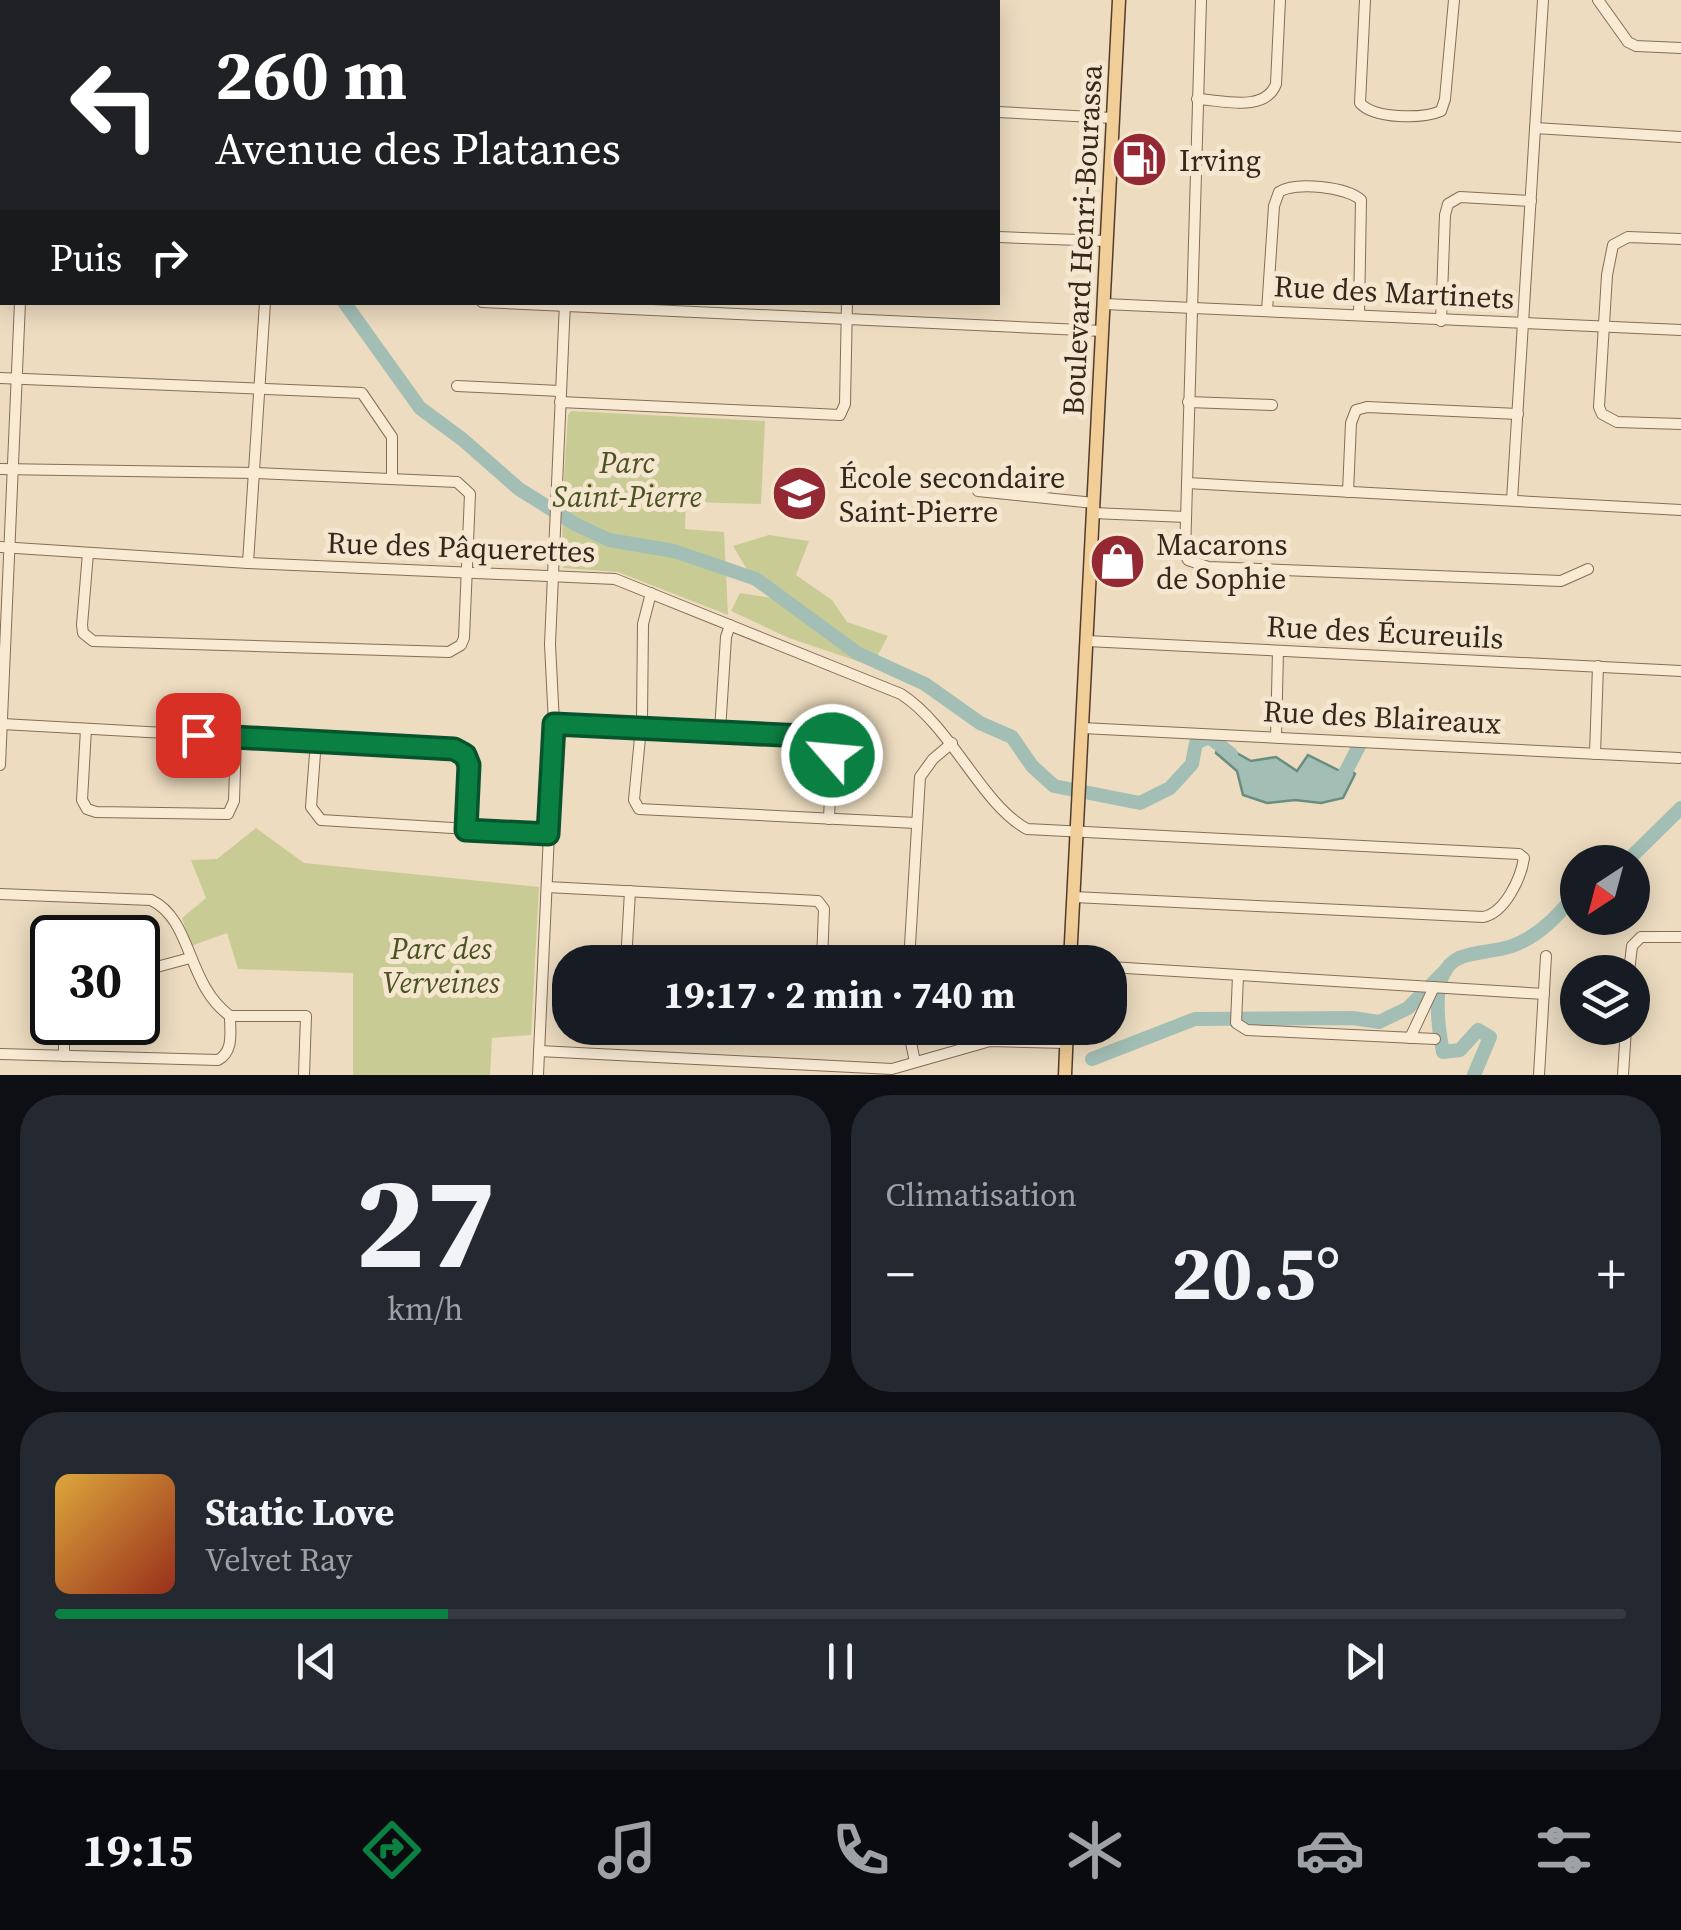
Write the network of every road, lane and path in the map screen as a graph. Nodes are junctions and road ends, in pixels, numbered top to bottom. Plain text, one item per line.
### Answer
1 (1120, 0) edge
2 (1200, 0) edge
3 (1280, 0) edge
4 (1365, 0) edge
5 (1454, 0) edge
6 (1543, 0) edge
7 (1598, 0) edge
8 (1681, 48) edge
9 (1197, 99) junction
10 (1000, 112) edge
11 (1113, 118) junction
12 (1535, 128) junction
13 (1681, 136) edge
14 (1530, 201) junction
15 (1000, 236) edge
16 (1681, 239) edge
17 (1107, 240) junction
18 (1104, 304) junction
19 (20, 305) edge
20 (264, 305) edge
21 (565, 305) edge
22 (583, 305) edge
23 (847, 305) edge
24 (1190, 308) junction
25 (1268, 311) junction
26 (1359, 315) junction
27 (846, 320) junction
28 (1441, 320) junction
29 (1523, 324) junction
30 (1605, 326) junction
31 (1681, 330) edge
32 (1102, 331) junction
33 (0, 378) edge
34 (18, 378) junction
35 (458, 386) dead end
36 (260, 388) junction
37 (560, 396) junction
38 (1188, 402) junction
39 (1272, 405) dead end
40 (1518, 414) junction
41 (1681, 424) edge
42 (6, 469) edge
43 (256, 473) junction
44 (392, 479) junction
45 (1187, 483) junction
46 (978, 491) dead end
47 (1348, 492) junction
48 (1512, 500) junction
49 (1094, 508) junction
50 (1681, 510) edge
51 (1186, 517) junction
52 (4, 548) edge
53 (88, 552) junction
54 (248, 563) junction
55 (1588, 569) dead end
56 (469, 571) junction
57 (556, 575) junction
58 (651, 594) junction
59 (730, 625) junction
60 (1087, 641) junction
61 (1278, 652) junction
62 (1598, 666) junction
63 (1681, 670) edge
64 (2, 724) edge
65 (554, 724) junction
66 (640, 728) junction
67 (1082, 728) junction
68 (86, 729) junction
69 (720, 731) junction
70 (1276, 736) junction
71 (236, 737) junction
72 (316, 740) junction
73 (952, 743) junction
74 (1595, 754) junction
75 (1679, 758) edge
76 (0, 765) edge
77 (829, 818) junction
78 (916, 823) junction
79 (466, 830) junction
80 (1077, 830) junction
81 (548, 834) junction
82 (546, 887) junction
83 (630, 891) junction
84 (0, 894) edge
85 (1074, 898) junction
86 (1681, 937) edge
87 (627, 945) edge
88 (823, 945) edge
89 (910, 945) edge
90 (1071, 945) edge
91 (1631, 955) edge
92 (1546, 956) dead end
93 (190, 958) junction
94 (160, 966) edge
95 (1127, 968) edge
96 (1238, 976) junction
97 (1434, 987) junction
98 (1544, 994) junction
99 (230, 1016) junction
100 (1410, 1038) junction
101 (1435, 1039) dead end
102 (64, 1045) edge
103 (912, 1045) edge
104 (976, 1045) edge
105 (1066, 1045) edge
106 (1625, 1045) edge
107 (539, 1051) junction
108 (0, 1054) edge
109 (64, 1056) junction
110 (694, 1059) junction
111 (915, 1062) junction
112 (304, 1075) edge
113 (538, 1075) edge
114 (693, 1075) edge
115 (1064, 1075) edge
116 (1539, 1075) edge
117 (1624, 1075) edge

1 - 11 main road, Boulevard Henri-Bourassa
2 - 9 street
3 - 9 street
4 - 5 street
6 - 12 street
7 - 8 street
9 - 24 street
10 - 11 street
11 - 17 main road, Boulevard Henri-Bourassa
12 - 13 street
12 - 14 street
14 - 28 street
14 - 29 street
15 - 17 street
16 - 30 street
17 - 18 main road, Boulevard Henri-Bourassa
18 - 24 street, Rue des Martinets
18 - 32 main road, Boulevard Henri-Bourassa
19 - 34 street
20 - 36 street
21 - 37 street
22 - 27 street
23 - 27 street
24 - 25 street, Rue des Martinets
24 - 38 street
25 - 26 street, Rue des Martinets
25 - 26 street
26 - 28 street, Rue des Martinets
27 - 32 street
27 - 37 street
28 - 29 street, Rue des Martinets
29 - 30 street, Rue des Martinets
29 - 40 street
30 - 31 street, Rue des Martinets
30 - 41 street
32 - 49 main road, Boulevard Henri-Bourassa
33 - 34 street
34 - 36 street
34 - 42 street
35 - 37 street
36 - 43 street
36 - 44 street
37 - 57 street
38 - 39 street
38 - 45 street
40 - 47 street
40 - 48 street
42 - 43 street
42 - 52 street
43 - 44 street
43 - 54 street
44 - 56 street
45 - 47 street
45 - 51 street
46 - 49 street
47 - 48 street
48 - 50 street
49 - 51 street
49 - 60 main road, Boulevard Henri-Bourassa
51 - 55 street
52 - 53 street, Rue des Pâquerettes
52 - 64 street
53 - 54 street, Rue des Pâquerettes
53 - 56 street
54 - 56 street, Rue des Pâquerettes
56 - 57 street, Rue des Pâquerettes
57 - 58 street, Rue des Pâquerettes
57 - 65 street
58 - 59 street, Rue des Pâquerettes
58 - 66 street
59 - 69 street
59 - 73 street, Rue des Pâquerettes
60 - 61 street, Rue des Écureuils
60 - 67 main road, Boulevard Henri-Bourassa
61 - 62 street, Rue des Écureuils
61 - 70 street
62 - 63 street, Rue des Écureuils
62 - 74 street
64 - 68 street
64 - 76 street
65 - 66 street
65 - 81 street
66 - 69 street
66 - 77 street
67 - 70 street, Rue des Blaireaux
67 - 80 main road, Boulevard Henri-Bourassa
68 - 71 street
68 - 71 street
69 - 77 street
70 - 74 street, Rue des Blaireaux
71 - 72 street
72 - 79 street
72 - 79 street
73 - 78 street
73 - 80 street, Rue des Pâquerettes
74 - 75 street, Rue des Blaireaux
77 - 78 street
78 - 89 street
79 - 81 street
80 - 85 main road, Boulevard Henri-Bourassa
80 - 85 street, Rue des Pâquerettes
81 - 82 street
82 - 83 street
82 - 107 street
83 - 87 street
83 - 88 street
84 - 93 street
85 - 90 main road, Boulevard Henri-Bourassa
86 - 91 street
92 - 98 street
93 - 94 street
93 - 99 street
95 - 96 street
96 - 97 street
96 - 100 street
97 - 98 street
97 - 100 street
98 - 116 street
99 - 109 street
99 - 112 street
100 - 101 street
102 - 109 street
103 - 111 street
104 - 111 street
105 - 115 main road
106 - 117 street
107 - 110 street
107 - 113 street
108 - 109 street
110 - 111 street
110 - 114 street

